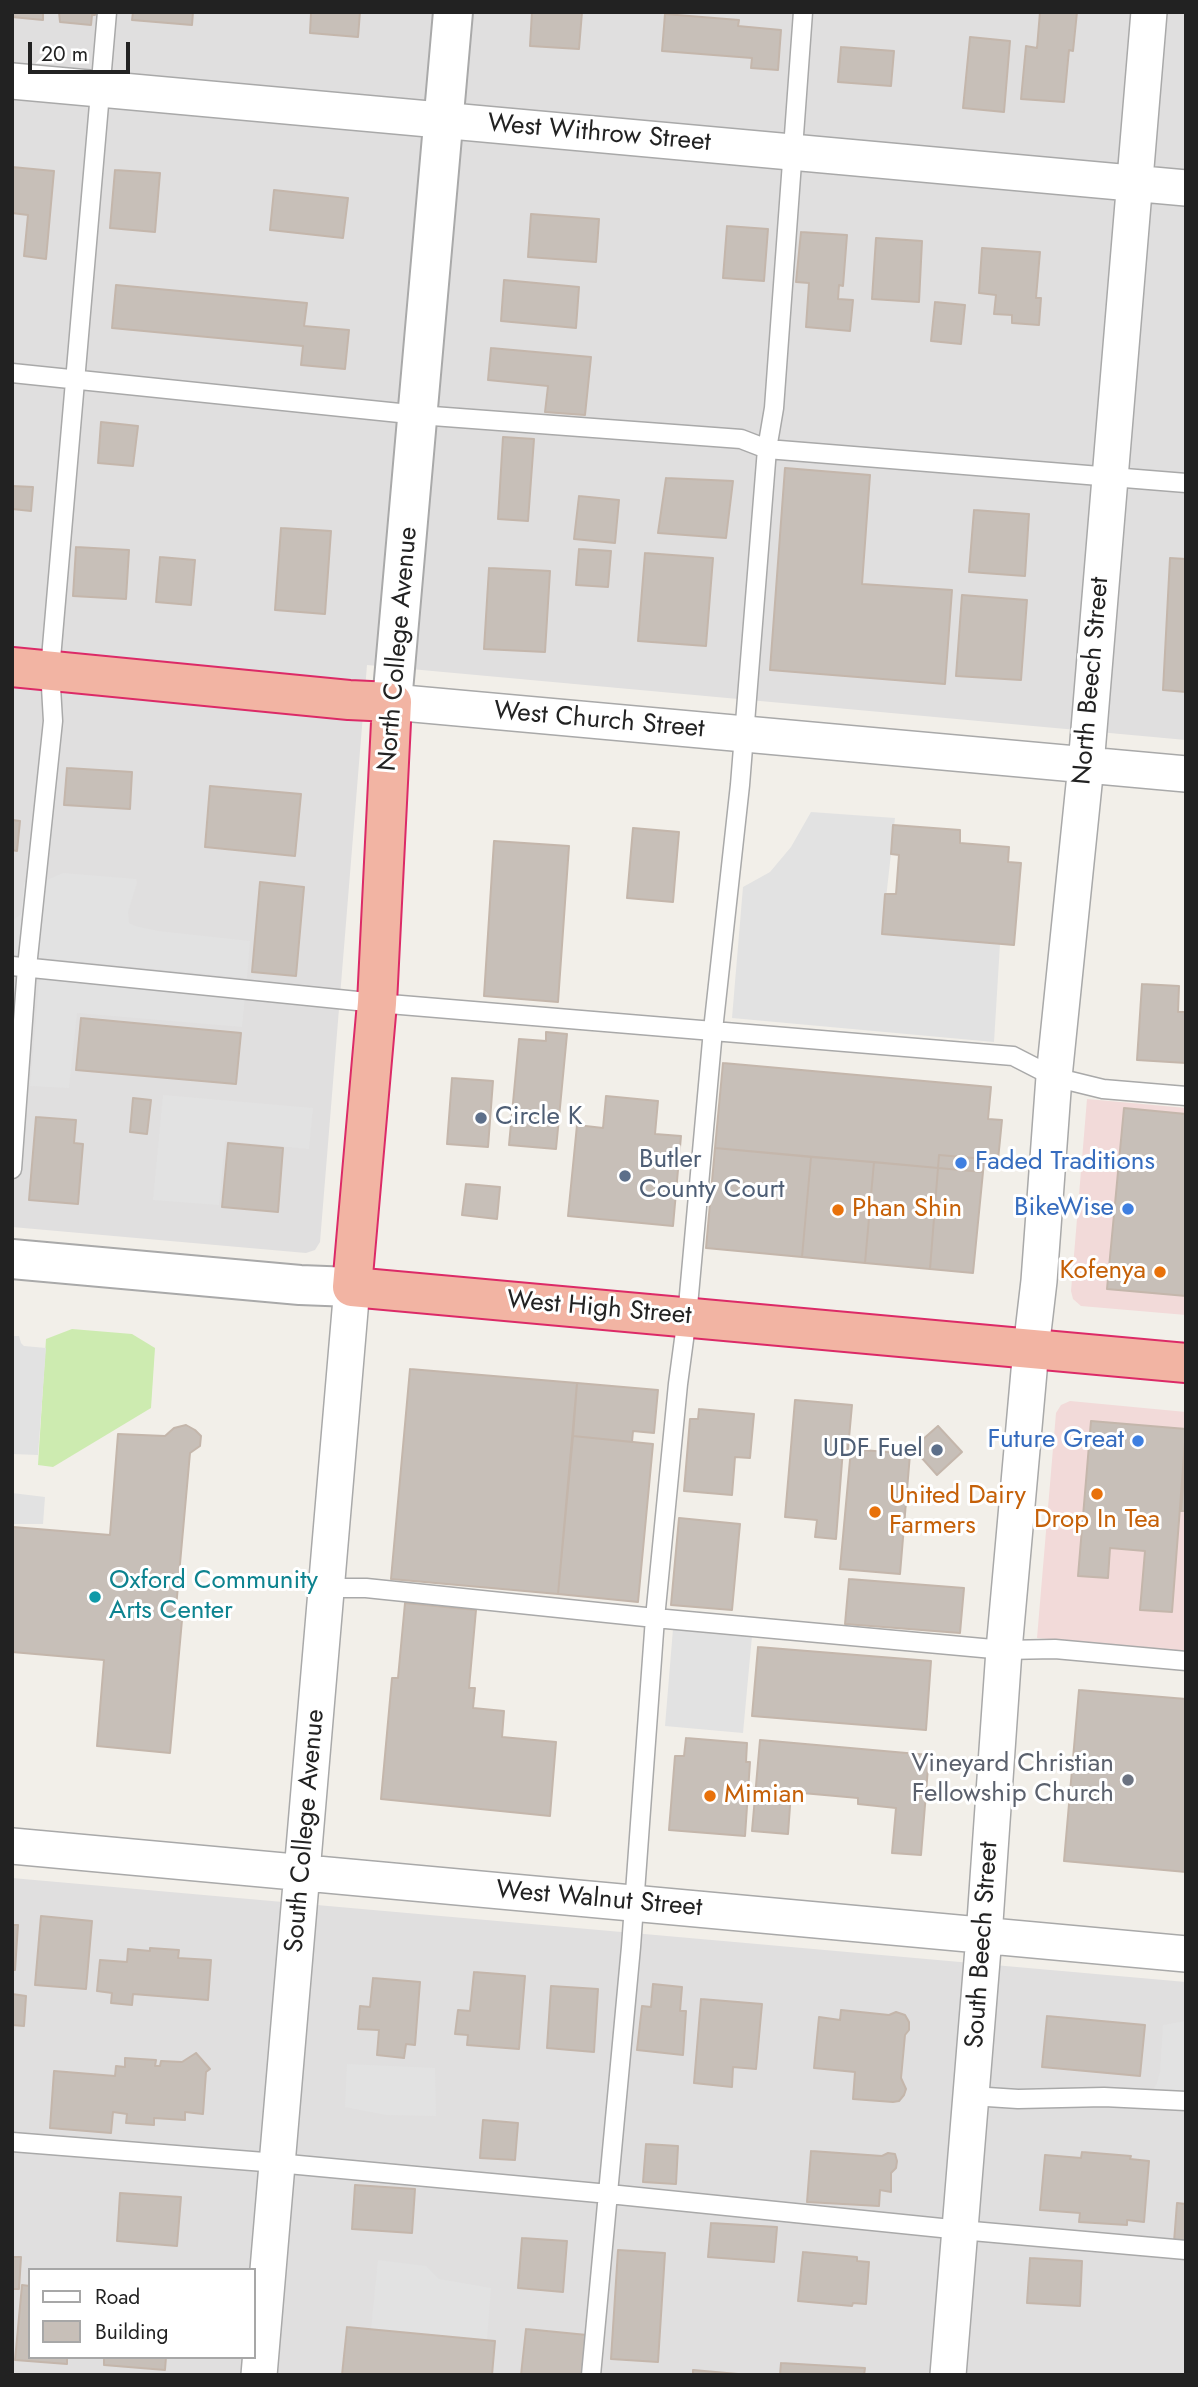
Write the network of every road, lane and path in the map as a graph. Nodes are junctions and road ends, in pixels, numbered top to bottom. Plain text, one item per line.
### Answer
1 (107, 12) edge
2 (453, 12) edge
3 (803, 12) edge
4 (1149, 12) edge
5 (12, 81) edge
6 (101, 89) junction
7 (443, 119) junction
8 (792, 152) junction
9 (1135, 183) junction
10 (1186, 188) edge
11 (12, 373) edge
12 (76, 379) junction
13 (419, 415) junction
14 (767, 449) junction
15 (1109, 477) junction
16 (1186, 483) edge
17 (12, 667) edge
18 (50, 670) junction
19 (393, 702) junction
20 (744, 734) junction
21 (1086, 765) junction
22 (1186, 774) edge
23 (20, 967) edge
24 (377, 1003) junction
25 (713, 1030) junction
26 (1054, 1077) junction
27 (1186, 1096) edge
28 (12, 1169) edge
29 (12, 1258) edge
30 (352, 1287) junction
31 (687, 1317) junction
32 (1031, 1349) junction
33 (1186, 1363) edge
34 (327, 1588) junction
35 (655, 1618) junction
36 (1004, 1650) junction
37 (1186, 1661) edge
38 (12, 1846) edge
39 (302, 1872) junction
40 (634, 1904) junction
41 (985, 1936) junction
42 (1186, 1954) edge
43 (972, 2096) junction
44 (1186, 2101) edge
45 (12, 2142) edge
46 (277, 2163) junction
47 (609, 2194) junction
48 (961, 2230) junction
49 (1186, 2250) edge
50 (259, 2375) edge
51 (592, 2375) edge
52 (948, 2375) edge

1 - 6 lane
2 - 7 street, North College Avenue
3 - 8 lane
4 - 9 street, North Beech Street
5 - 6 street, West Withrow Street
6 - 7 street, West Withrow Street
6 - 12 lane
7 - 8 street, West Withrow Street
7 - 13 street, North College Avenue
8 - 9 street, West Withrow Street
8 - 14 lane
9 - 10 street, West Withrow Street
9 - 15 street, North Beech Street
11 - 12 lane
12 - 13 lane
12 - 18 lane
13 - 14 lane
13 - 19 street, North College Avenue
14 - 15 lane
14 - 20 lane
15 - 16 lane
15 - 21 street, North Beech Street
17 - 18 highway, West Church Street
18 - 19 highway, West Church Street
18 - 23 lane
19 - 20 street, West Church Street
19 - 24 highway, North College Avenue
20 - 21 street, West Church Street
20 - 25 lane
21 - 22 street, West Church Street
21 - 26 street, North Beech Street
23 - 24 lane
23 - 28 lane
24 - 25 lane
24 - 30 highway, North College Avenue
25 - 26 lane
25 - 31 lane
26 - 27 lane
26 - 32 street, North Beech Street
29 - 30 street, West High Street
30 - 31 highway, West High Street
30 - 34 street, South College Avenue
31 - 32 highway, West High Street
31 - 35 lane
32 - 33 highway, West High Street
32 - 36 street, South Beech Street
34 - 35 lane
34 - 39 street, South College Avenue
35 - 36 lane
35 - 40 lane
36 - 37 lane
36 - 41 street, South Beech Street
38 - 39 street, West Walnut Street
39 - 40 street, West Walnut Street
39 - 46 street, South College Avenue
40 - 41 street, West Walnut Street
40 - 47 lane
41 - 42 street, West Walnut Street
41 - 43 street, South Beech Street
43 - 44 lane
43 - 48 street, South Beech Street
45 - 46 lane
46 - 47 lane
46 - 50 street, South College Avenue
47 - 48 lane
47 - 51 lane
48 - 49 lane
48 - 52 street, South Beech Street

